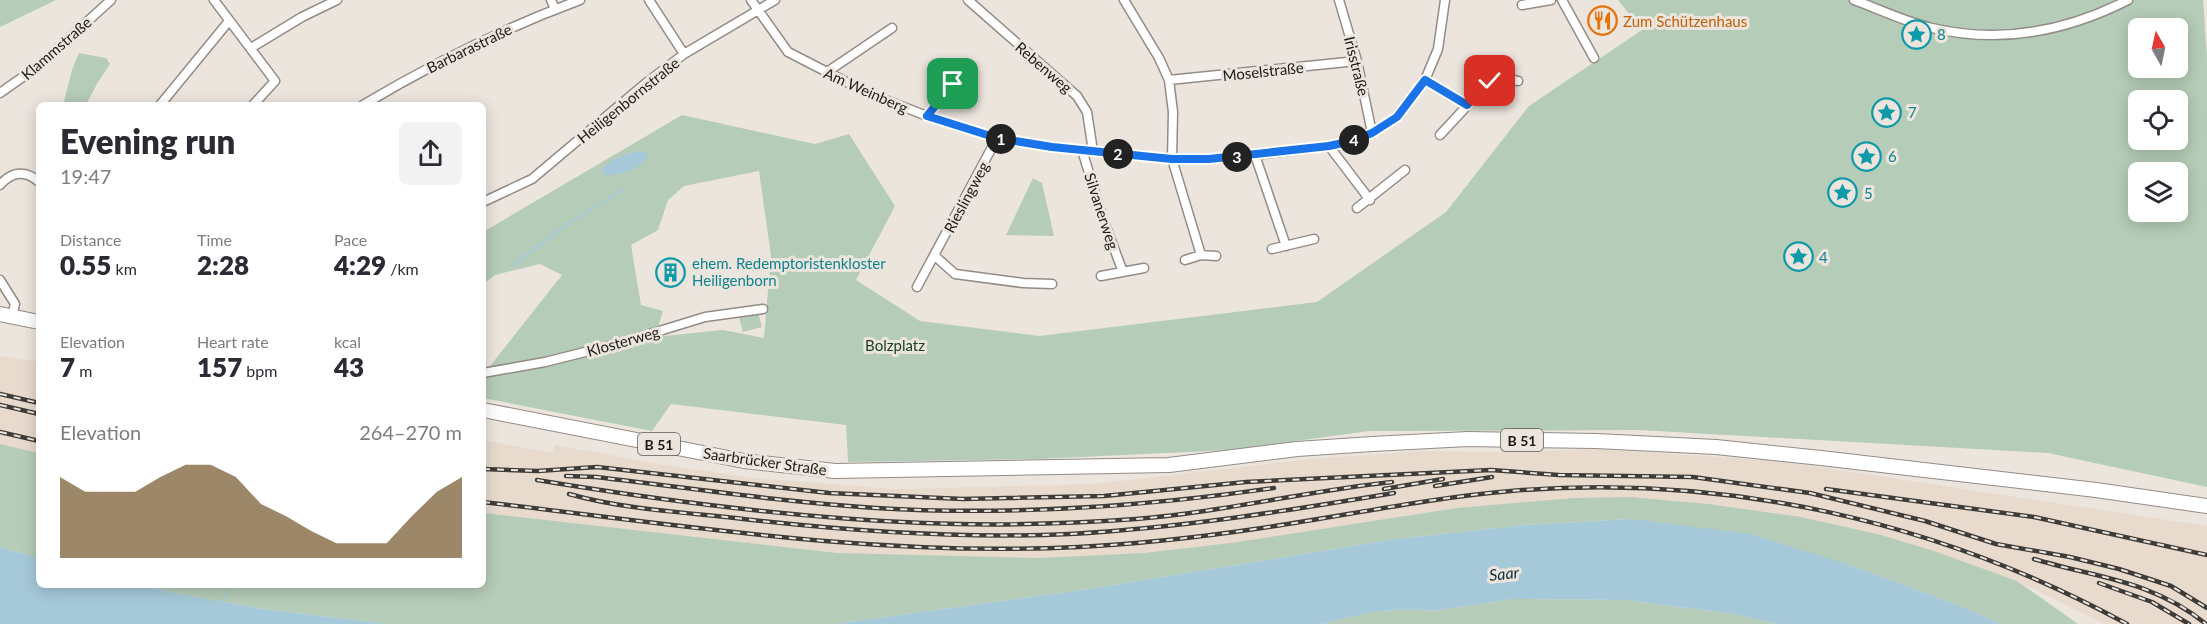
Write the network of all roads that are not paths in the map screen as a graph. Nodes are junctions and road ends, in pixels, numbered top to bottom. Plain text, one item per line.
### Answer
1 (111, 0) edge
2 (214, 0) edge
3 (337, 0) edge
4 (551, 0) edge
5 (580, 0) edge
6 (649, 0) edge
7 (751, 0) edge
8 (775, 0) edge
9 (969, 0) edge
10 (1124, 0) edge
11 (1340, 0) edge
12 (1445, 0) edge
13 (1551, 0) edge
14 (1562, 0) edge
15 (1854, 0) edge
16 (2128, 0) edge
17 (1522, 5) dead end
18 (555, 9) junction
19 (758, 11) junction
20 (229, 21) junction
21 (892, 28) dead end
22 (251, 48) junction
23 (684, 54) junction
24 (1594, 58) dead end
25 (1356, 62) junction
26 (827, 72) junction
27 (945, 76) dead end
28 (1169, 80) junction
29 (1425, 80) junction
30 (1518, 81) dead end
31 (0, 93) edge
32 (162, 102) edge
33 (256, 102) edge
34 (368, 102) edge
35 (1467, 105) junction
36 (927, 116) junction
37 (1372, 133) junction
38 (1440, 135) dead end
39 (997, 138) junction
40 (1329, 146) junction
41 (1082, 150) junction
42 (1093, 151) junction
43 (1255, 155) junction
44 (1172, 159) junction
45 (1405, 170) dead end
46 (36, 180) edge
47 (0, 185) edge
48 (1370, 200) junction
49 (486, 201) edge
50 (1357, 208) dead end
51 (1314, 239) dead end
52 (1286, 246) junction
53 (1272, 249) dead end
54 (1201, 255) junction
55 (935, 256) junction
56 (1216, 256) dead end
57 (1185, 260) dead end
58 (1144, 268) dead end
59 (1123, 272) junction
60 (1101, 276) dead end
61 (0, 280) edge
62 (1052, 284) dead end
63 (917, 287) dead end
64 (763, 309) dead end
65 (6, 315) edge
66 (36, 321) edge
67 (486, 372) edge
68 (486, 411) edge
69 (2207, 506) edge

1 - 31 street, Klammstraße
2 - 20 street
3 - 22 street
4 - 18 street
5 - 18 street, Barbarastraße
6 - 23 street
7 - 19 street, Am Weinberg
8 - 19 street, Heiligenbornstraße
9 - 42 street, Rebenweg
10 - 28 street
11 - 25 street, Irisstraße
12 - 29 street, Am Weinberg
13 - 17 street
14 - 24 street
15 - 16 street
18 - 34 street, Barbarastraße
19 - 23 street, Heiligenbornstraße
19 - 26 street, Am Weinberg
20 - 22 street
20 - 32 street
21 - 26 street
22 - 33 street
23 - 49 street, Heiligenbornstraße
25 - 28 street, Moselstraße
25 - 37 street, Irisstraße
26 - 36 street, Am Weinberg
27 - 36 street
28 - 44 street
29 - 35 street
29 - 37 street, Am Weinberg
30 - 35 street
35 - 38 street
36 - 39 street, Am Weinberg
37 - 40 street, Am Weinberg
39 - 41 street, Am Weinberg
39 - 55 street, Rieslingweg
40 - 43 street, Am Weinberg
40 - 48 street
41 - 42 street, Am Weinberg
41 - 59 street, Silvanerweg
42 - 44 street, Am Weinberg
43 - 44 street, Am Weinberg
43 - 52 street
44 - 54 street
45 - 48 street
46 - 47 street
48 - 50 street
51 - 52 street
52 - 53 street
54 - 56 street
54 - 57 street
55 - 62 street
55 - 63 street, Rieslingweg
58 - 59 street
59 - 60 street
61 - 65 street
64 - 67 street, Klosterweg
65 - 66 main road
68 - 69 main road, Saarbrücker Straße / B 51

